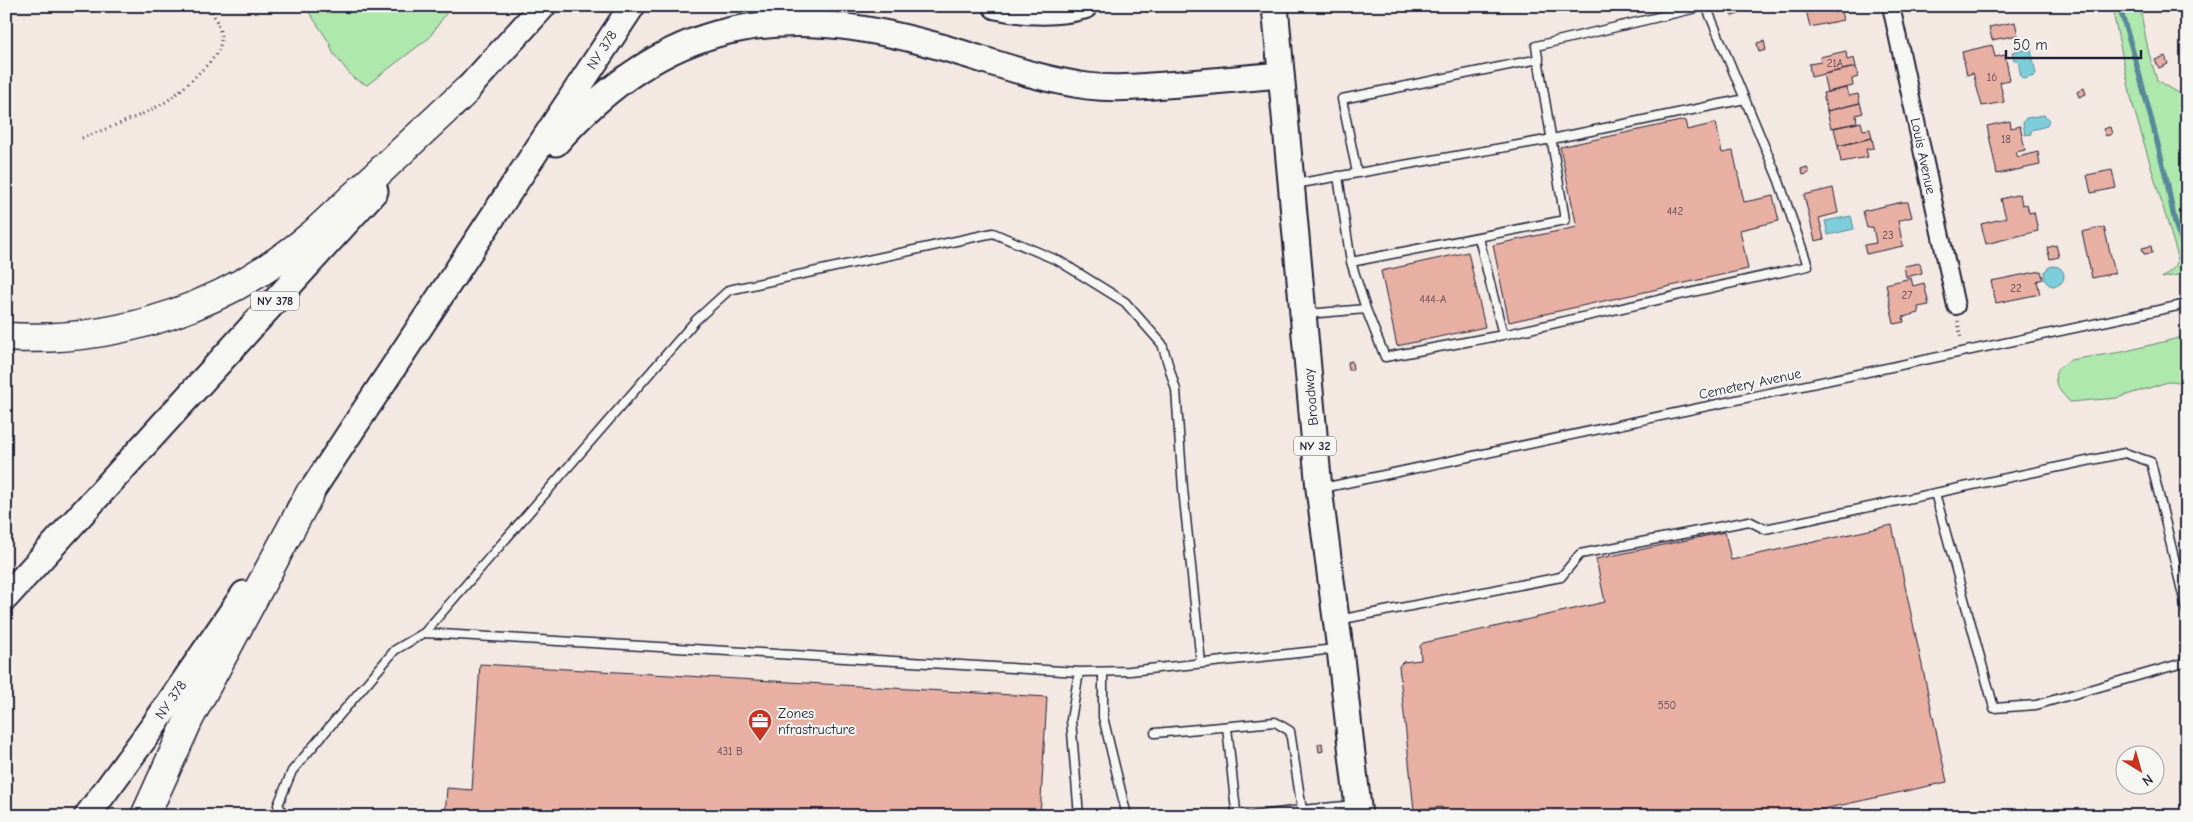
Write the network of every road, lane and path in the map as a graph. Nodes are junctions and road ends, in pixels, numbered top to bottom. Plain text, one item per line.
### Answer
1 (209, 6) edge
2 (544, 6) edge
3 (632, 6) edge
4 (996, 6) edge
5 (1084, 6) edge
6 (1275, 6) edge
7 (1706, 6) edge
8 (1891, 6) edge
9 (1539, 59) junction
10 (1280, 75) junction
11 (466, 91) junction
12 (1745, 99) junction
13 (82, 138) dead end
14 (1552, 139) junction
15 (1357, 173) junction
16 (1338, 176) junction
17 (1292, 184) junction
18 (1479, 238) junction
19 (1351, 262) junction
20 (454, 276) junction
21 (2187, 304) edge
22 (1956, 306) joint
23 (1366, 309) junction
24 (1304, 315) junction
25 (1503, 334) junction
26 (6, 337) edge
27 (1964, 351) junction
28 (1319, 489) junction
29 (310, 493) junction
30 (1935, 493) junction
31 (6, 597) edge
32 (2187, 612) edge
33 (1336, 620) junction
34 (424, 633) junction
35 (1340, 649) junction
36 (2187, 654) edge
37 (1201, 663) junction
38 (1079, 672) junction
39 (1102, 672) junction
40 (1227, 727) junction
41 (1155, 733) dead end
42 (1302, 810) junction
43 (1358, 810) edge
44 (87, 816) edge
45 (145, 816) edge
46 (285, 816) edge
47 (1079, 816) edge
48 (1126, 816) edge
49 (1247, 816) edge
50 (1252, 816) edge

1 - 13 path
2 - 11 main road, NY 378 / NY 378
3 - 20 main road, NY 378 / NY 378
4 - 5 main road
6 - 10 main road, Broadway / NY 32
7 - 9 lane
7 - 12 lane
8 - 22 street, Louis Avenue
9 - 14 lane
9 - 15 lane
10 - 17 main road, Broadway / NY 32
10 - 20 main road
11 - 26 highway
11 - 31 main road, NY 378 / NY 378
12 - 14 lane
12 - 25 lane
14 - 15 lane
14 - 18 lane
15 - 16 lane
16 - 17 lane
16 - 19 lane
17 - 24 main road, Broadway / NY 32
18 - 19 lane
18 - 25 lane
19 - 23 lane
20 - 29 main road, NY 378 / NY 378
21 - 27 lane, Cemetery Avenue
22 - 27 path
23 - 24 lane
23 - 25 lane
24 - 28 main road, Broadway / NY 32
27 - 28 lane, Cemetery Avenue
28 - 33 main road, Broadway / NY 32
29 - 44 main road, NY 378 / NY 378
29 - 45 highway
30 - 32 lane
30 - 33 lane
30 - 36 lane
33 - 35 main road, Broadway / NY 32
34 - 37 lane
34 - 38 lane
34 - 46 lane
35 - 37 lane
35 - 43 main road, Broadway / NY 32
37 - 39 lane
38 - 39 lane
38 - 47 lane
39 - 48 lane
40 - 41 lane
40 - 42 lane
40 - 49 lane
42 - 43 lane
42 - 50 lane

